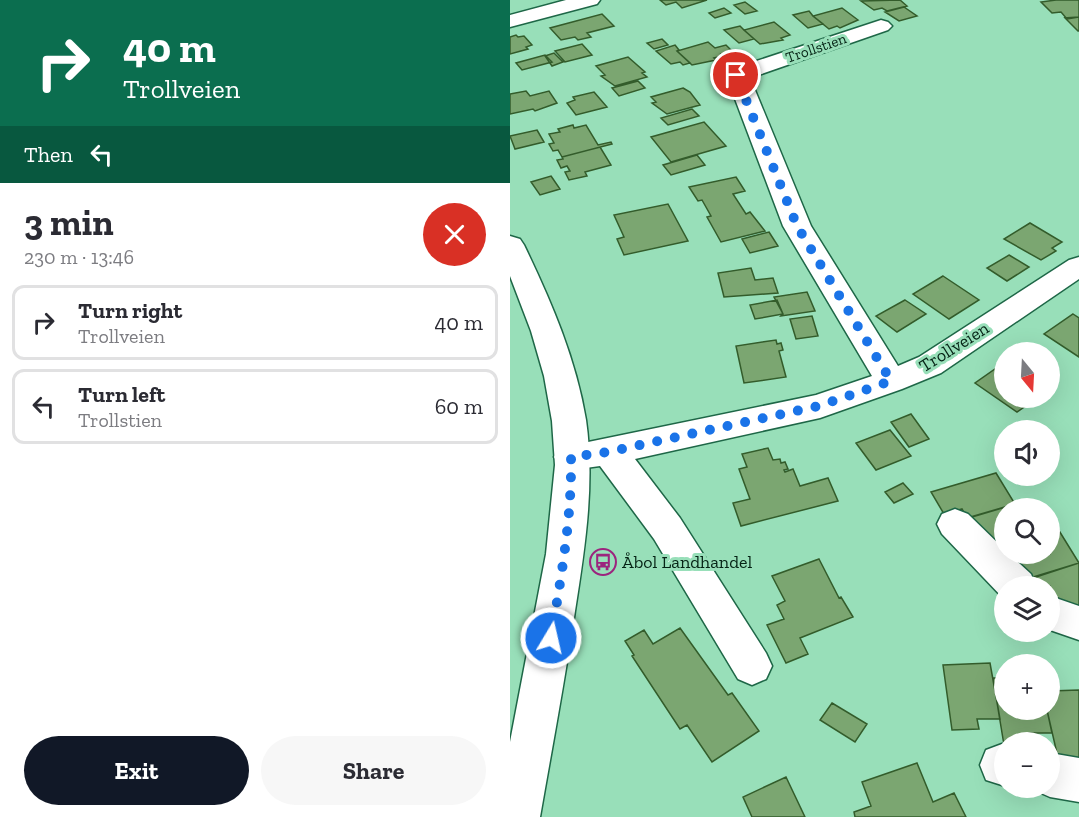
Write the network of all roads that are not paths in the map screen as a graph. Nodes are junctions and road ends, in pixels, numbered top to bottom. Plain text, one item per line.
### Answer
1 (590, 0) edge
2 (510, 21) edge
3 (881, 26) dead end
4 (510, 244) edge
5 (1079, 266) edge
6 (891, 381) junction
7 (608, 452) junction
8 (571, 457) junction
9 (955, 524) dead end
10 (1007, 576) edge
11 (1060, 616) edge
12 (1079, 623) edge
13 (752, 666) dead end
14 (1060, 777) edge
15 (1079, 780) edge
16 (517, 817) edge

1 - 2 street
3 - 6 street, Trollstien
4 - 8 street
5 - 6 street, Trollveien
6 - 7 street, Trollveien
7 - 8 street, Trollveien
7 - 13 street
8 - 16 street
9 - 10 street
11 - 12 street
14 - 15 street

